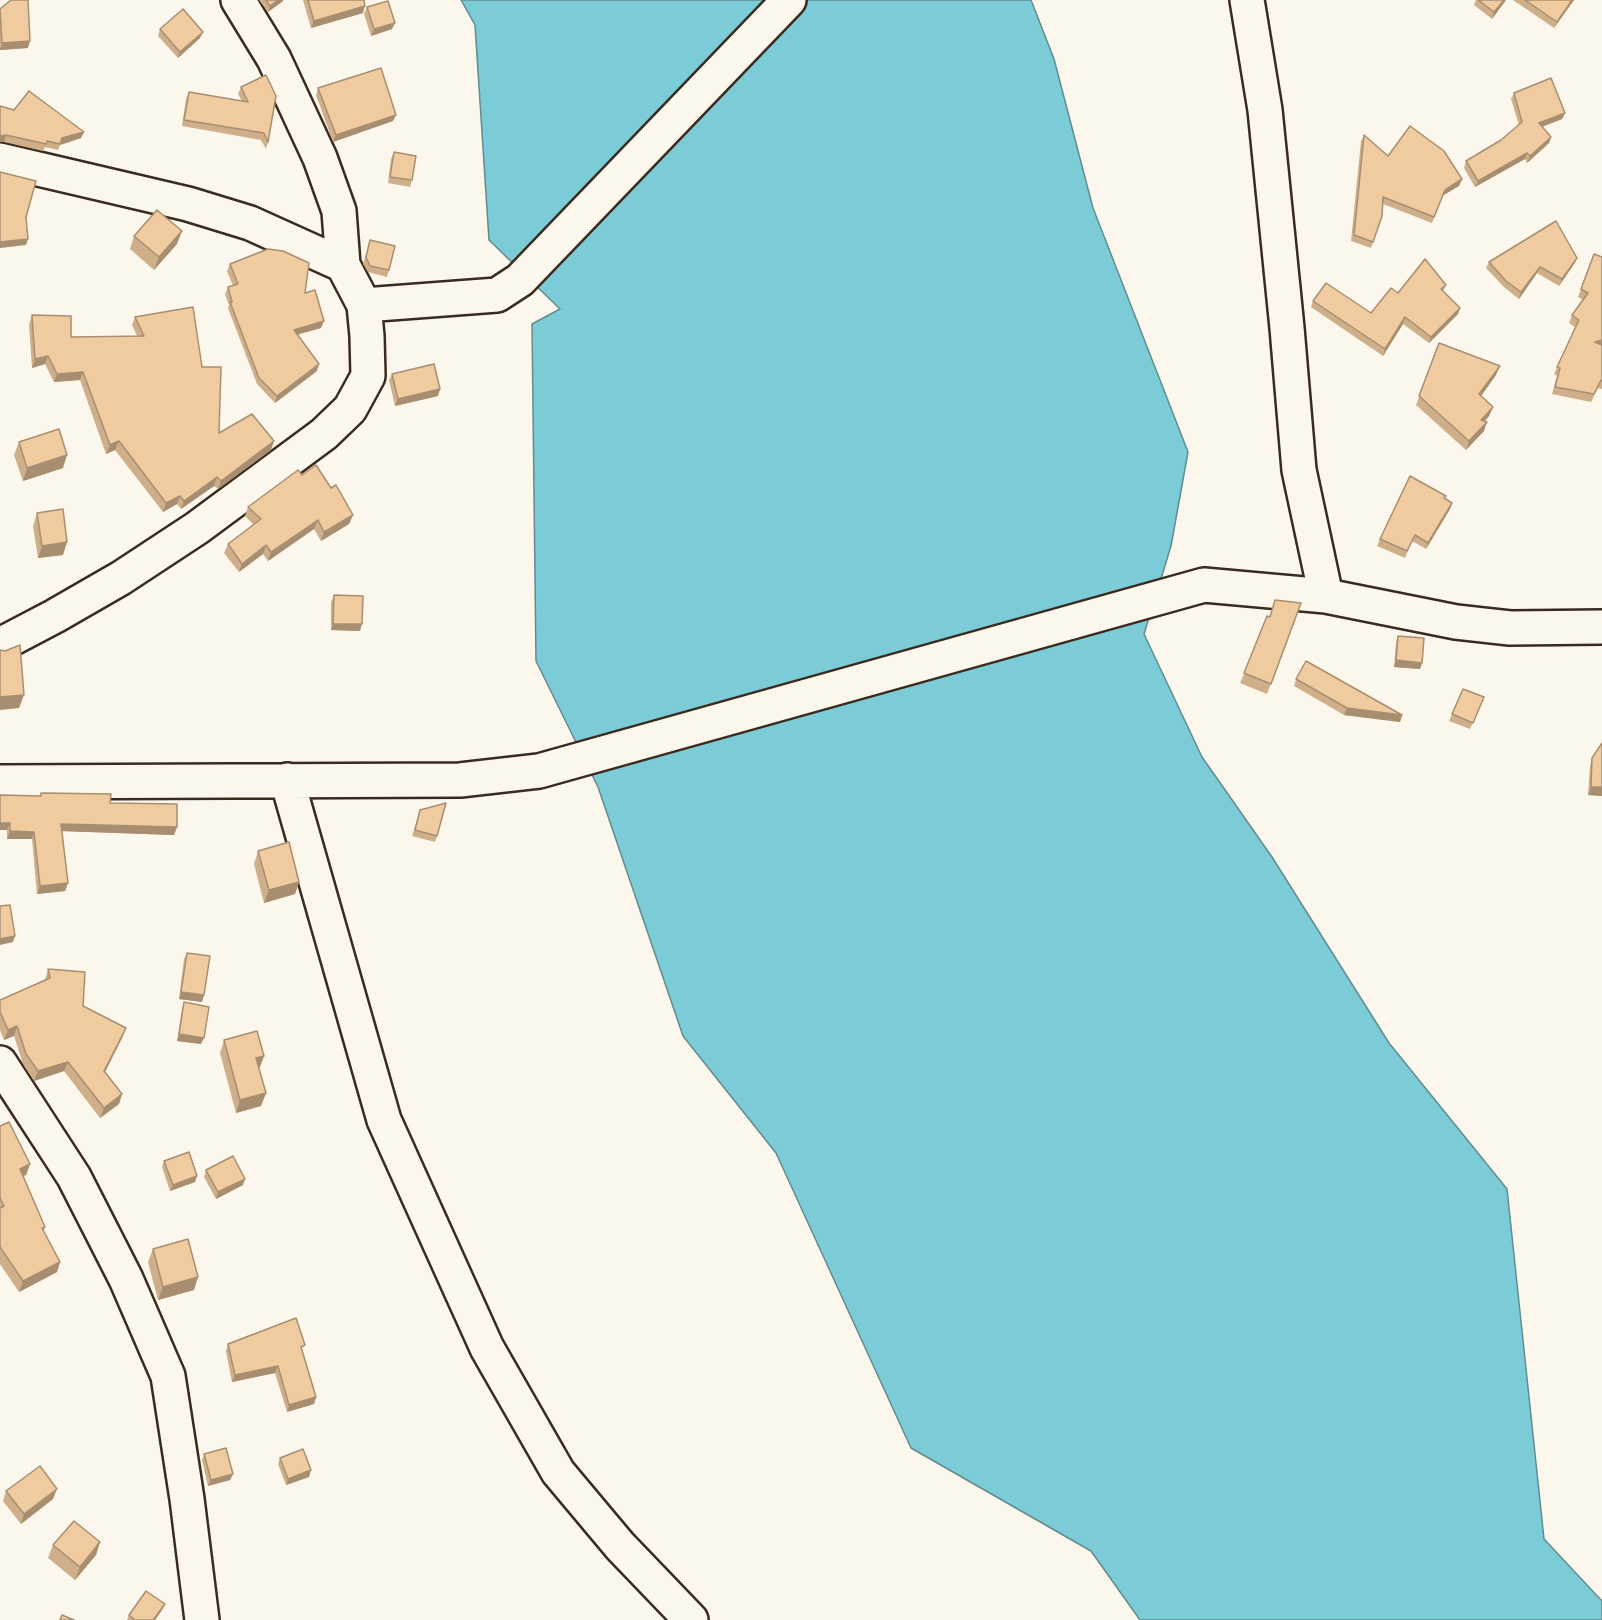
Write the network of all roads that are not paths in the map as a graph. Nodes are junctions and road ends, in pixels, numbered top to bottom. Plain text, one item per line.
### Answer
1 (238, 0) edge
2 (789, 0) edge
3 (1247, 0) edge
4 (0, 160) edge
5 (343, 265) junction
6 (364, 305) junction
7 (1326, 596) junction
8 (1602, 627) edge
9 (0, 645) edge
10 (287, 780) junction
11 (0, 782) edge
12 (0, 1063) edge
13 (202, 1620) edge
14 (691, 1620) edge

1 - 5 street
2 - 6 street
3 - 7 street
4 - 5 street
5 - 6 street
6 - 9 street
7 - 8 street
7 - 10 street
10 - 11 street
10 - 14 street
12 - 13 street

